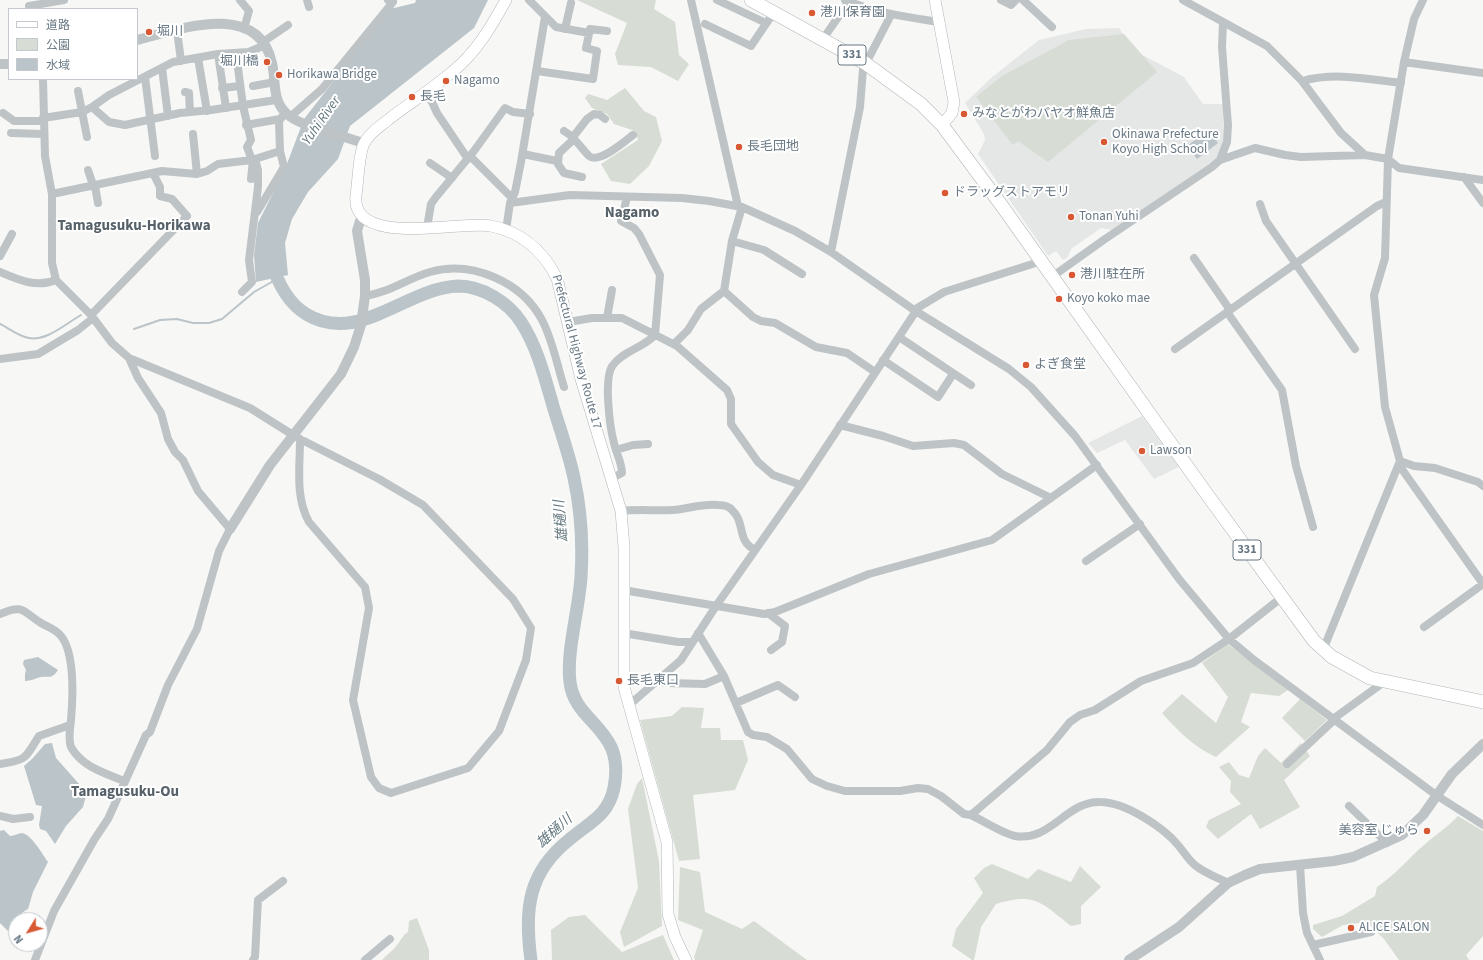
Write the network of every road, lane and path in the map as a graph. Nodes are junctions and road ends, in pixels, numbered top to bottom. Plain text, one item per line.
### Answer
1 (64, 0) edge
2 (240, 0) edge
3 (388, 0) edge
4 (506, 0) edge
5 (529, 0) edge
6 (691, 0) edge
7 (717, 0) edge
8 (751, 0) edge
9 (935, 0) edge
10 (1001, 0) edge
11 (1016, 0) edge
12 (1022, 0) edge
13 (1183, 0) edge
14 (1423, 0) edge
15 (848, 1) edge
16 (571, 3) dead end
17 (29, 5) edge
18 (774, 12) junction
19 (891, 15) junction
20 (545, 17) junction
21 (939, 22) junction
22 (1223, 22) junction
23 (766, 23) junction
24 (705, 24) dead end
25 (288, 25) dead end
26 (245, 26) junction
27 (1052, 27) dead end
28 (564, 29) junction
29 (177, 30) junction
30 (606, 31) dead end
31 (589, 33) junction
32 (824, 39) junction
33 (138, 40) edge
34 (264, 44) junction
35 (236, 53) junction
36 (218, 54) junction
37 (198, 58) junction
38 (181, 61) junction
39 (1404, 62) junction
40 (865, 63) junction
41 (162, 68) junction
42 (537, 71) junction
43 (1483, 73) edge
44 (145, 77) junction
45 (43, 80) edge
46 (1302, 81) junction
47 (275, 82) junction
48 (1401, 83) junction
49 (240, 86) junction
50 (253, 86) dead end
51 (222, 88) junction
52 (78, 90) dead end
53 (185, 92) dead end
54 (425, 93) junction
55 (276, 100) junction
56 (243, 106) junction
57 (92, 107) junction
58 (226, 108) junction
59 (207, 111) junction
60 (82, 112) junction
61 (190, 112) junction
62 (3, 113) dead end
63 (530, 114) junction
64 (168, 116) junction
65 (288, 118) junction
66 (43, 119) junction
67 (605, 119) dead end
68 (150, 120) junction
69 (246, 125) junction
70 (942, 125) junction
71 (564, 131) dead end
72 (10, 133) dead end
73 (44, 134) junction
74 (193, 134) dead end
75 (632, 135) dead end
76 (88, 137) dead end
77 (573, 138) junction
78 (363, 144) junction
79 (280, 151) junction
80 (523, 154) junction
81 (1365, 155) junction
82 (155, 156) dead end
83 (469, 158) junction
84 (253, 159) junction
85 (1388, 159) junction
86 (1220, 160) junction
87 (557, 161) junction
88 (430, 163) dead end
89 (88, 170) dead end
90 (153, 173) junction
91 (197, 174) junction
92 (1464, 177) junction
93 (452, 178) junction
94 (582, 178) dead end
95 (251, 179) dead end
96 (1483, 180) edge
97 (94, 186) junction
98 (52, 194) junction
99 (627, 197) junction
100 (511, 201) junction
101 (1386, 202) junction
102 (98, 203) dead end
103 (1483, 203) edge
104 (1260, 204) dead end
105 (740, 207) junction
106 (256, 214) junction
107 (365, 218) junction
108 (427, 228) junction
109 (506, 230) junction
110 (12, 234) dead end
111 (732, 241) junction
112 (831, 252) junction
113 (0, 256) edge
114 (1194, 258) dead end
115 (1042, 261) junction
116 (1295, 264) junction
117 (0, 272) edge
118 (802, 274) dead end
119 (1053, 276) junction
120 (56, 280) junction
121 (612, 290) dead end
122 (724, 291) junction
123 (242, 292) dead end
124 (364, 296) junction
125 (915, 310) junction
126 (1229, 311) junction
127 (92, 317) junction
128 (606, 318) junction
129 (568, 322) junction
130 (655, 335) junction
131 (899, 337) junction
132 (674, 344) junction
133 (1175, 349) dead end
134 (1355, 349) dead end
135 (130, 358) junction
136 (0, 359) edge
137 (884, 360) junction
138 (876, 372) junction
139 (953, 374) junction
140 (971, 385) dead end
141 (564, 387) dead end
142 (840, 425) junction
143 (297, 437) junction
144 (648, 444) dead end
145 (616, 450) junction
146 (1399, 463) junction
147 (1097, 465) junction
148 (612, 478) junction
149 (801, 485) junction
150 (1483, 486) edge
151 (1051, 498) junction
152 (621, 511) junction
153 (1140, 524) junction
154 (1313, 527) dead end
155 (230, 529) junction
156 (755, 550) junction
157 (1086, 561) dead end
158 (623, 590) junction
159 (1281, 598) junction
160 (716, 606) junction
161 (768, 613) junction
162 (0, 614) edge
163 (1424, 628) dead end
164 (698, 632) junction
165 (623, 633) junction
166 (1229, 639) junction
167 (692, 642) junction
168 (771, 650) dead end
169 (1323, 650) junction
170 (724, 676) junction
171 (658, 681) junction
172 (1384, 682) junction
173 (795, 697) dead end
174 (1483, 702) edge
175 (736, 703) junction
176 (628, 706) junction
177 (1334, 719) junction
178 (70, 725) junction
179 (1483, 744) edge
180 (0, 764) edge
181 (1287, 764) dead end
182 (124, 781) junction
183 (1436, 795) junction
184 (1349, 806) dead end
185 (971, 815) junction
186 (0, 816) edge
187 (30, 817) dead end
188 (1483, 825) edge
189 (1387, 843) junction
190 (1300, 865) junction
191 (283, 881) dead end
192 (1228, 883) junction
193 (1371, 932) dead end
194 (390, 939) dead end
195 (1313, 945) junction
196 (35, 960) edge
197 (253, 960) edge
198 (366, 960) edge
199 (686, 960) edge
200 (1130, 960) edge
201 (1320, 960) edge

1 - 17 street
2 - 26 street
3 - 65 street
4 - 54 main road
5 - 20 street
6 - 105 street
7 - 23 street
8 - 18 highway, 331
9 - 21 main road
10 - 11 street
12 - 27 street
13 - 22 street
14 - 39 street
15 - 19 street
15 - 32 street
16 - 28 street
18 - 23 street
18 - 32 highway, 331
19 - 21 street
19 - 40 street
20 - 28 street
20 - 42 street
21 - 70 main road
22 - 46 street
22 - 86 street
23 - 24 street
25 - 34 street
26 - 29 street
26 - 34 street
28 - 31 street
29 - 33 street
29 - 38 street
30 - 31 street
31 - 42 street
32 - 40 highway, 331
34 - 35 street
34 - 47 street
35 - 36 street
35 - 49 street
36 - 37 street
36 - 51 street
37 - 38 street
37 - 59 street
38 - 41 street
39 - 43 street
39 - 48 street
40 - 70 highway, 331
40 - 112 street
41 - 44 street
41 - 64 street
42 - 63 street
44 - 57 street
44 - 68 street
45 - 66 street
46 - 48 street
46 - 81 street
47 - 50 street
47 - 55 street
48 - 85 street
49 - 51 street
49 - 56 street
51 - 58 street
52 - 60 street
53 - 61 street
54 - 78 main road
54 - 83 street
55 - 56 street
55 - 65 street
56 - 58 street
56 - 69 street
57 - 60 street
57 - 68 street
58 - 59 street
59 - 61 street
60 - 66 street
60 - 76 street
61 - 64 street
62 - 66 street
63 - 80 street
63 - 83 street
64 - 68 street
65 - 69 street
65 - 78 street
65 - 79 street
66 - 73 street
67 - 77 street
68 - 82 street
69 - 84 street
70 - 115 highway, 331
71 - 77 street
72 - 73 street
73 - 98 street
74 - 91 street
75 - 77 street
77 - 87 street
78 - 107 main road
79 - 84 street
79 - 106 street
80 - 87 street
80 - 100 street
81 - 85 street
81 - 86 street
83 - 93 street
83 - 100 street
84 - 91 street
84 - 95 street
84 - 106 street
85 - 92 street
85 - 101 street
86 - 119 street
87 - 94 street
88 - 93 street
89 - 97 street
90 - 91 street
90 - 97 street
90 - 127 street
92 - 96 street
92 - 103 street
93 - 108 street
97 - 98 street
97 - 102 street
98 - 120 street
99 - 100 street
99 - 105 street
99 - 130 street
100 - 109 street
101 - 116 street
101 - 146 street
104 - 116 street
105 - 111 street
105 - 112 street
106 - 123 street
107 - 108 main road, Prefectural Highway Route 17
107 - 124 street
108 - 109 main road, Prefectural Highway Route 17
109 - 129 main road, Prefectural Highway Route 17
110 - 113 street
111 - 118 street
111 - 122 street
112 - 125 street
114 - 126 street
115 - 119 highway, 331
115 - 125 street
116 - 126 street
116 - 134 street
117 - 120 street
119 - 159 highway, 331
120 - 127 street
121 - 128 street
122 - 132 street
122 - 138 street
124 - 141 street
124 - 143 street
125 - 131 street
125 - 147 street
126 - 133 street
126 - 154 street
127 - 135 street
127 - 136 street
128 - 129 street
128 - 130 street
129 - 148 main road, Prefectural Highway Route 17
130 - 132 street
130 - 145 street
131 - 137 street
131 - 139 street
132 - 149 street
135 - 143 street
135 - 155 street
137 - 138 street
137 - 139 street
138 - 142 street
139 - 140 street
142 - 149 street
142 - 151 street
143 - 143 street
143 - 155 street
144 - 145 street
145 - 148 street
146 - 150 street
146 - 163 street
146 - 169 street
147 - 151 street
147 - 153 street
148 - 152 main road, Prefectural Highway Route 17
149 - 156 street
151 - 161 street
152 - 156 street
152 - 158 main road, Prefectural Highway Route 17
153 - 157 street
153 - 166 street
155 - 182 street
156 - 160 street
158 - 160 street
158 - 165 main road, Prefectural Highway Route 17
159 - 166 street
159 - 169 highway, 331
160 - 161 street
160 - 164 street
161 - 168 street
162 - 178 street
164 - 167 street
164 - 170 street
165 - 167 street
165 - 176 main road, Prefectural Highway Route 17
166 - 177 street
166 - 185 street
167 - 171 street
169 - 172 highway, 331
170 - 171 street
170 - 175 street
171 - 176 street
172 - 174 highway, 331
172 - 177 street
173 - 175 street
175 - 185 street
176 - 199 main road, Prefectural Highway Route 17
177 - 181 street
177 - 183 street
178 - 180 street
178 - 182 street
179 - 183 street
182 - 196 street
183 - 188 street
183 - 189 street
184 - 189 street
185 - 192 street
186 - 187 street
189 - 190 street
190 - 192 street
190 - 195 street
191 - 197 street
192 - 200 street
193 - 195 street
194 - 198 street
195 - 201 street

